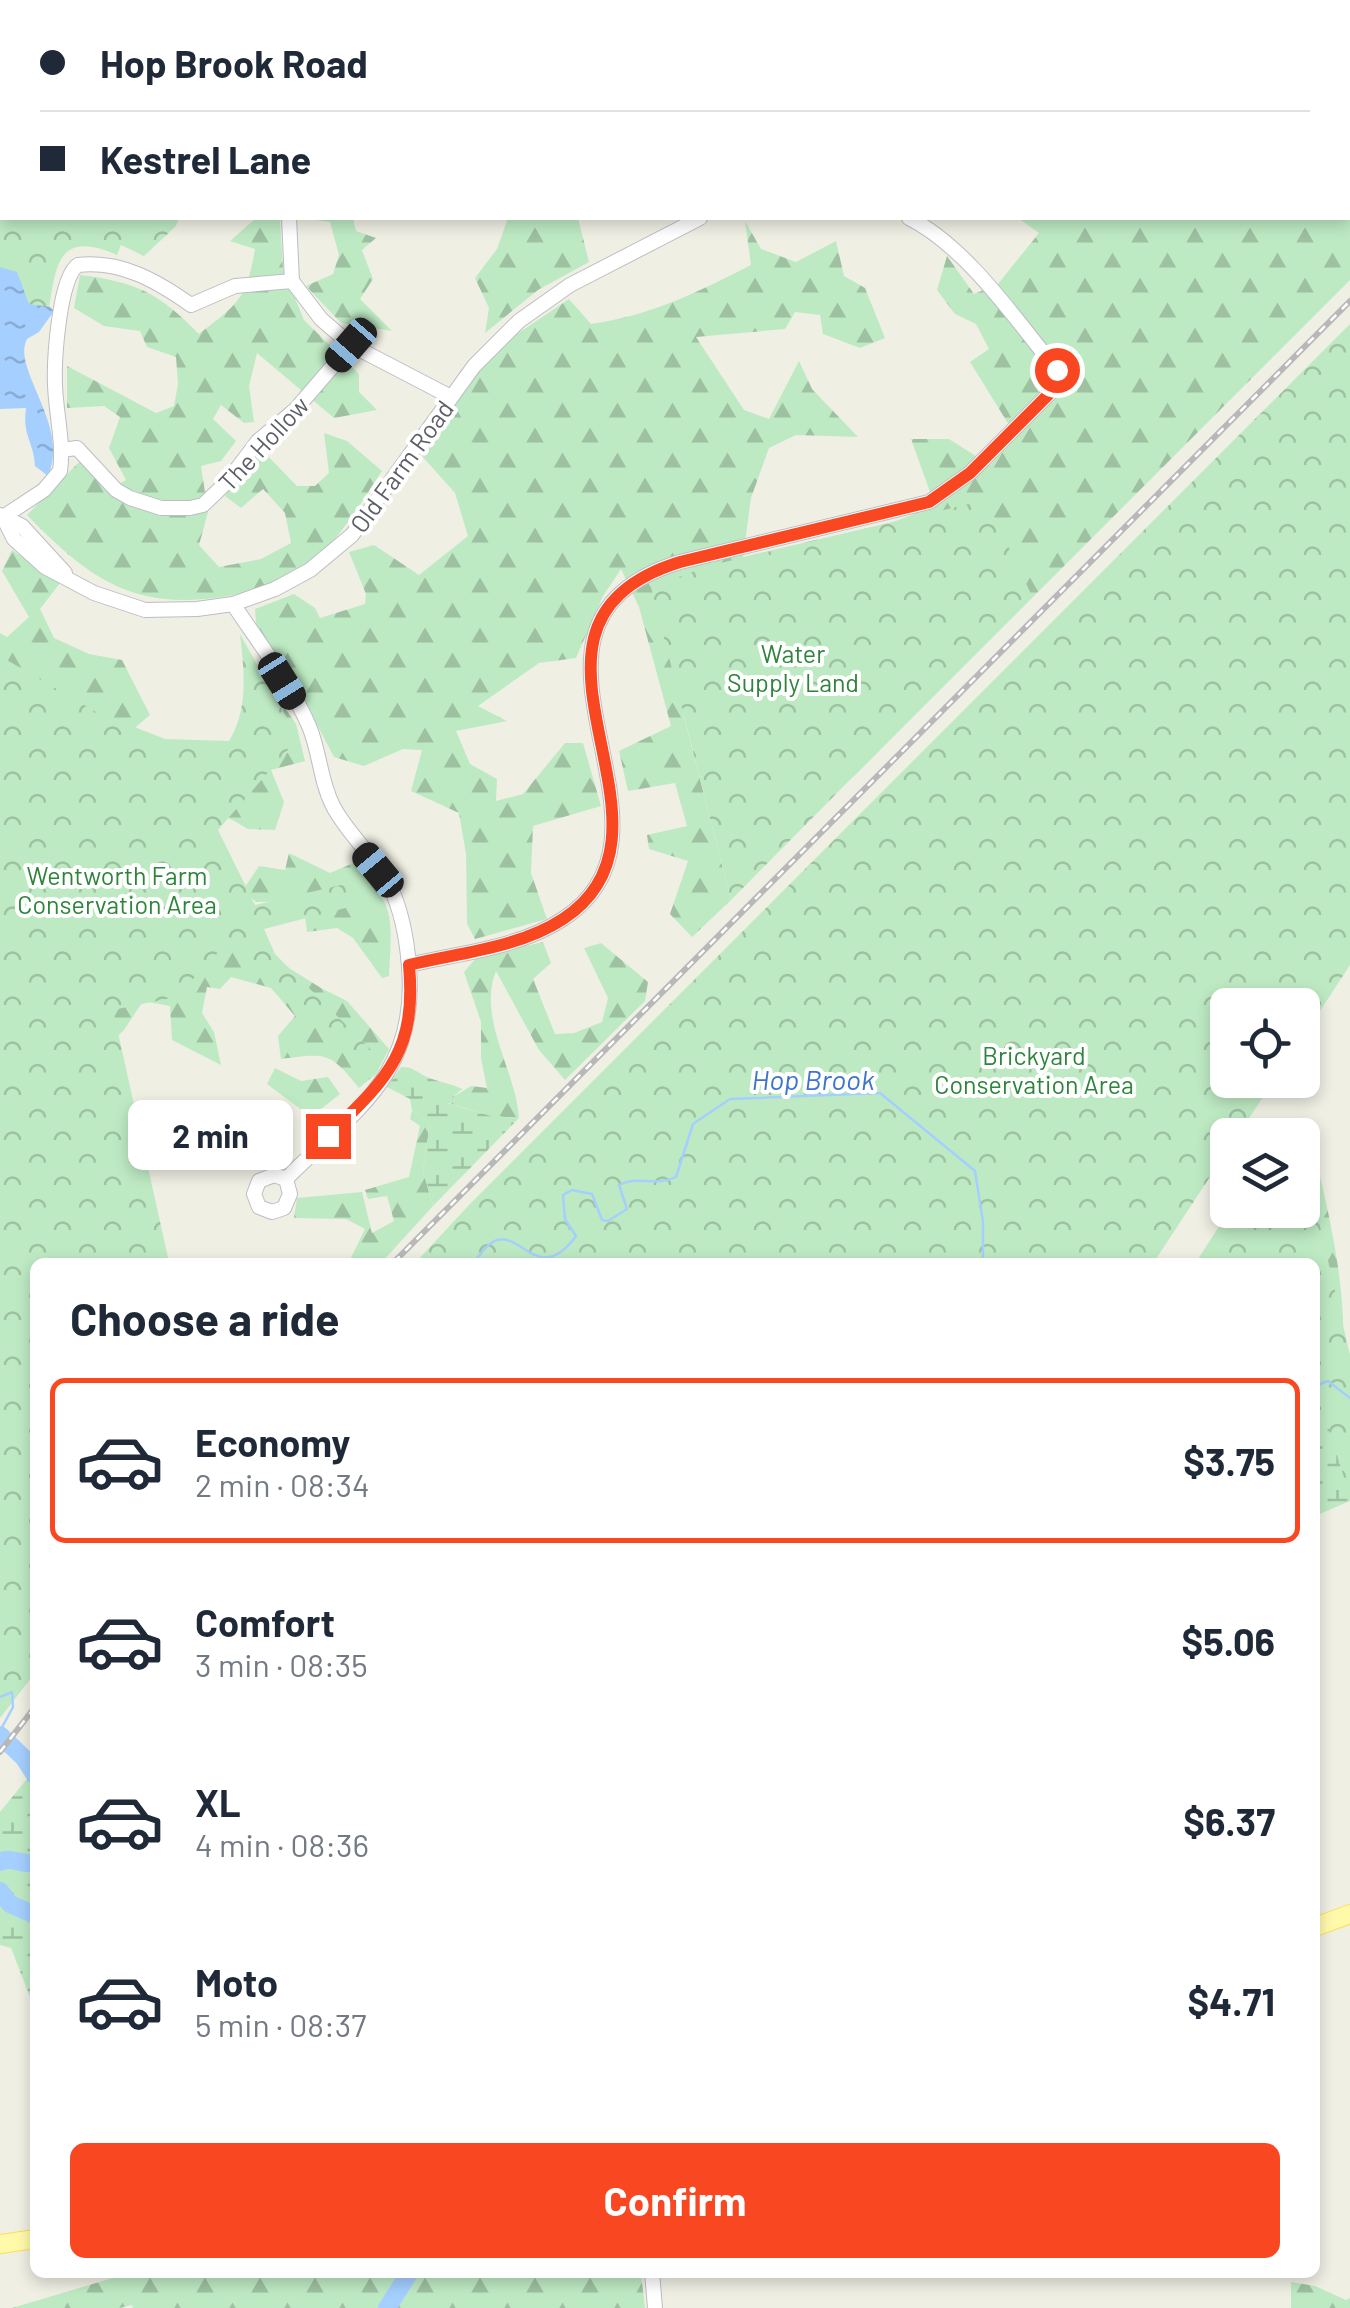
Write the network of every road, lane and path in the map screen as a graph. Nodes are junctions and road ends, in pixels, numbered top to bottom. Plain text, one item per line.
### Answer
1 (290, 220) edge
2 (696, 220) edge
3 (913, 220) edge
4 (292, 281) junction
5 (351, 345) junction
6 (451, 398) junction
7 (61, 450) junction
8 (2, 516) edge
9 (234, 604) junction
10 (409, 965) junction
11 (286, 1179) dead end
12 (1350, 1914) edge
13 (1320, 1925) edge
14 (30, 2240) edge
15 (0, 2244) edge
16 (652, 2278) edge
17 (655, 2308) edge

1 - 4 street
2 - 6 street, Old Farm Road
3 - 10 street
4 - 5 street
4 - 7 street
5 - 6 street
5 - 7 street, The Hollow
6 - 9 street, Old Farm Road
7 - 8 street
8 - 9 street, Old Farm Road
9 - 10 street
10 - 11 street
12 - 13 main road
14 - 15 main road
16 - 17 street

